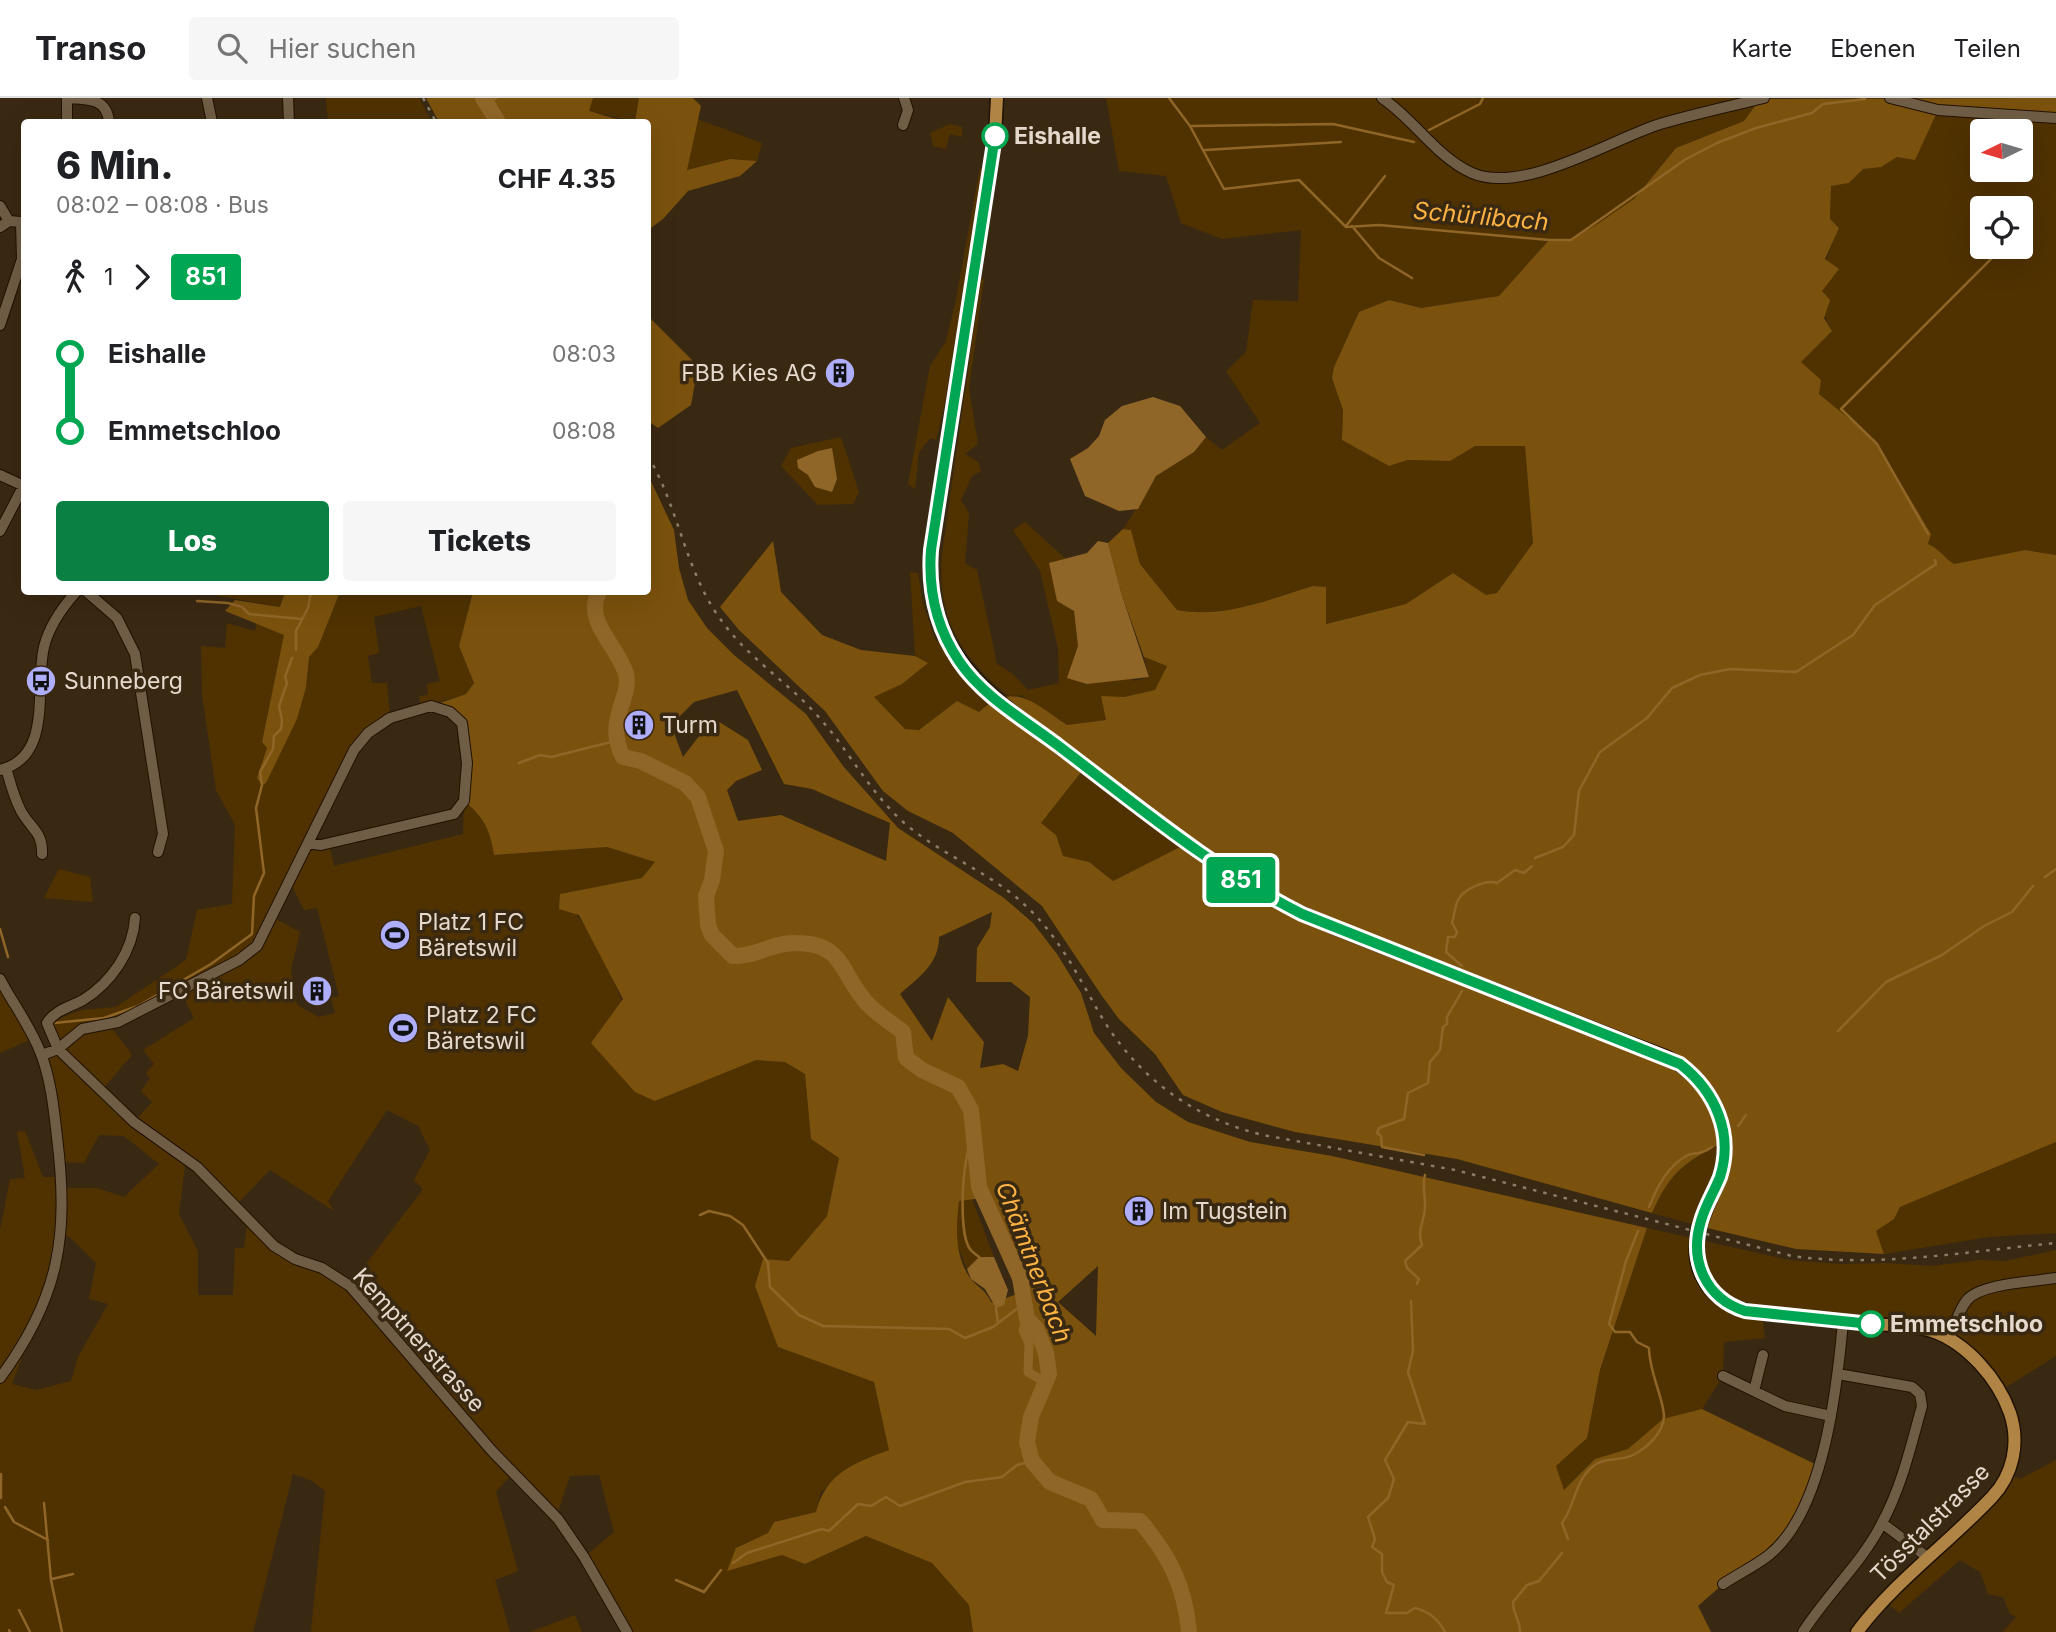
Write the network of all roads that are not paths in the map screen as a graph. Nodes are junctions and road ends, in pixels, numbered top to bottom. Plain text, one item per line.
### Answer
1 (67, 98) edge
2 (207, 98) edge
3 (288, 98) edge
4 (904, 98) edge
5 (997, 98) edge
6 (1382, 98) edge
7 (1764, 98) edge
8 (1890, 98) edge
9 (2056, 118) edge
10 (67, 119) edge
11 (108, 119) edge
12 (211, 119) edge
13 (289, 119) edge
14 (903, 125) dead end
15 (0, 206) edge
16 (5, 224) edge
17 (21, 262) edge
18 (0, 325) edge
19 (0, 475) edge
20 (21, 484) edge
21 (21, 491) edge
22 (0, 531) edge
23 (73, 595) edge
24 (90, 595) edge
25 (3, 769) edge
26 (308, 843) junction
27 (158, 852) dead end
28 (42, 854) dead end
29 (135, 918) dead end
30 (0, 979) edge
31 (58, 1049) junction
32 (41, 1055) junction
33 (2056, 1278) edge
34 (1843, 1322) junction
35 (1949, 1340) junction
36 (1763, 1355) dead end
37 (1838, 1374) junction
38 (1723, 1376) dead end
39 (0, 1377) edge
40 (1754, 1391) junction
41 (1831, 1416) junction
42 (1882, 1523) junction
43 (1927, 1557) junction
44 (1723, 1584) dead end
45 (627, 1632) edge
46 (1803, 1632) edge
47 (1857, 1632) edge

1 - 10 street
1 - 11 street
2 - 12 street
3 - 13 street
4 - 14 street
5 - 34 main road, Tösstalstrasse
6 - 7 street
8 - 9 street
15 - 16 street
17 - 18 street
19 - 20 street
21 - 22 street
23 - 25 street
24 - 27 street
25 - 28 street
26 - 26 street
26 - 31 street
29 - 31 street
30 - 32 street
31 - 32 street
31 - 45 street, Kemptnerstrasse
32 - 39 street
33 - 35 street
34 - 35 main road, Tösstalstrasse
34 - 37 street
35 - 43 main road, Tösstalstrasse
36 - 40 street
37 - 41 street
37 - 42 street
38 - 40 street
40 - 41 street
41 - 44 street
42 - 43 street
42 - 46 street
43 - 47 main road, Tösstalstrasse

